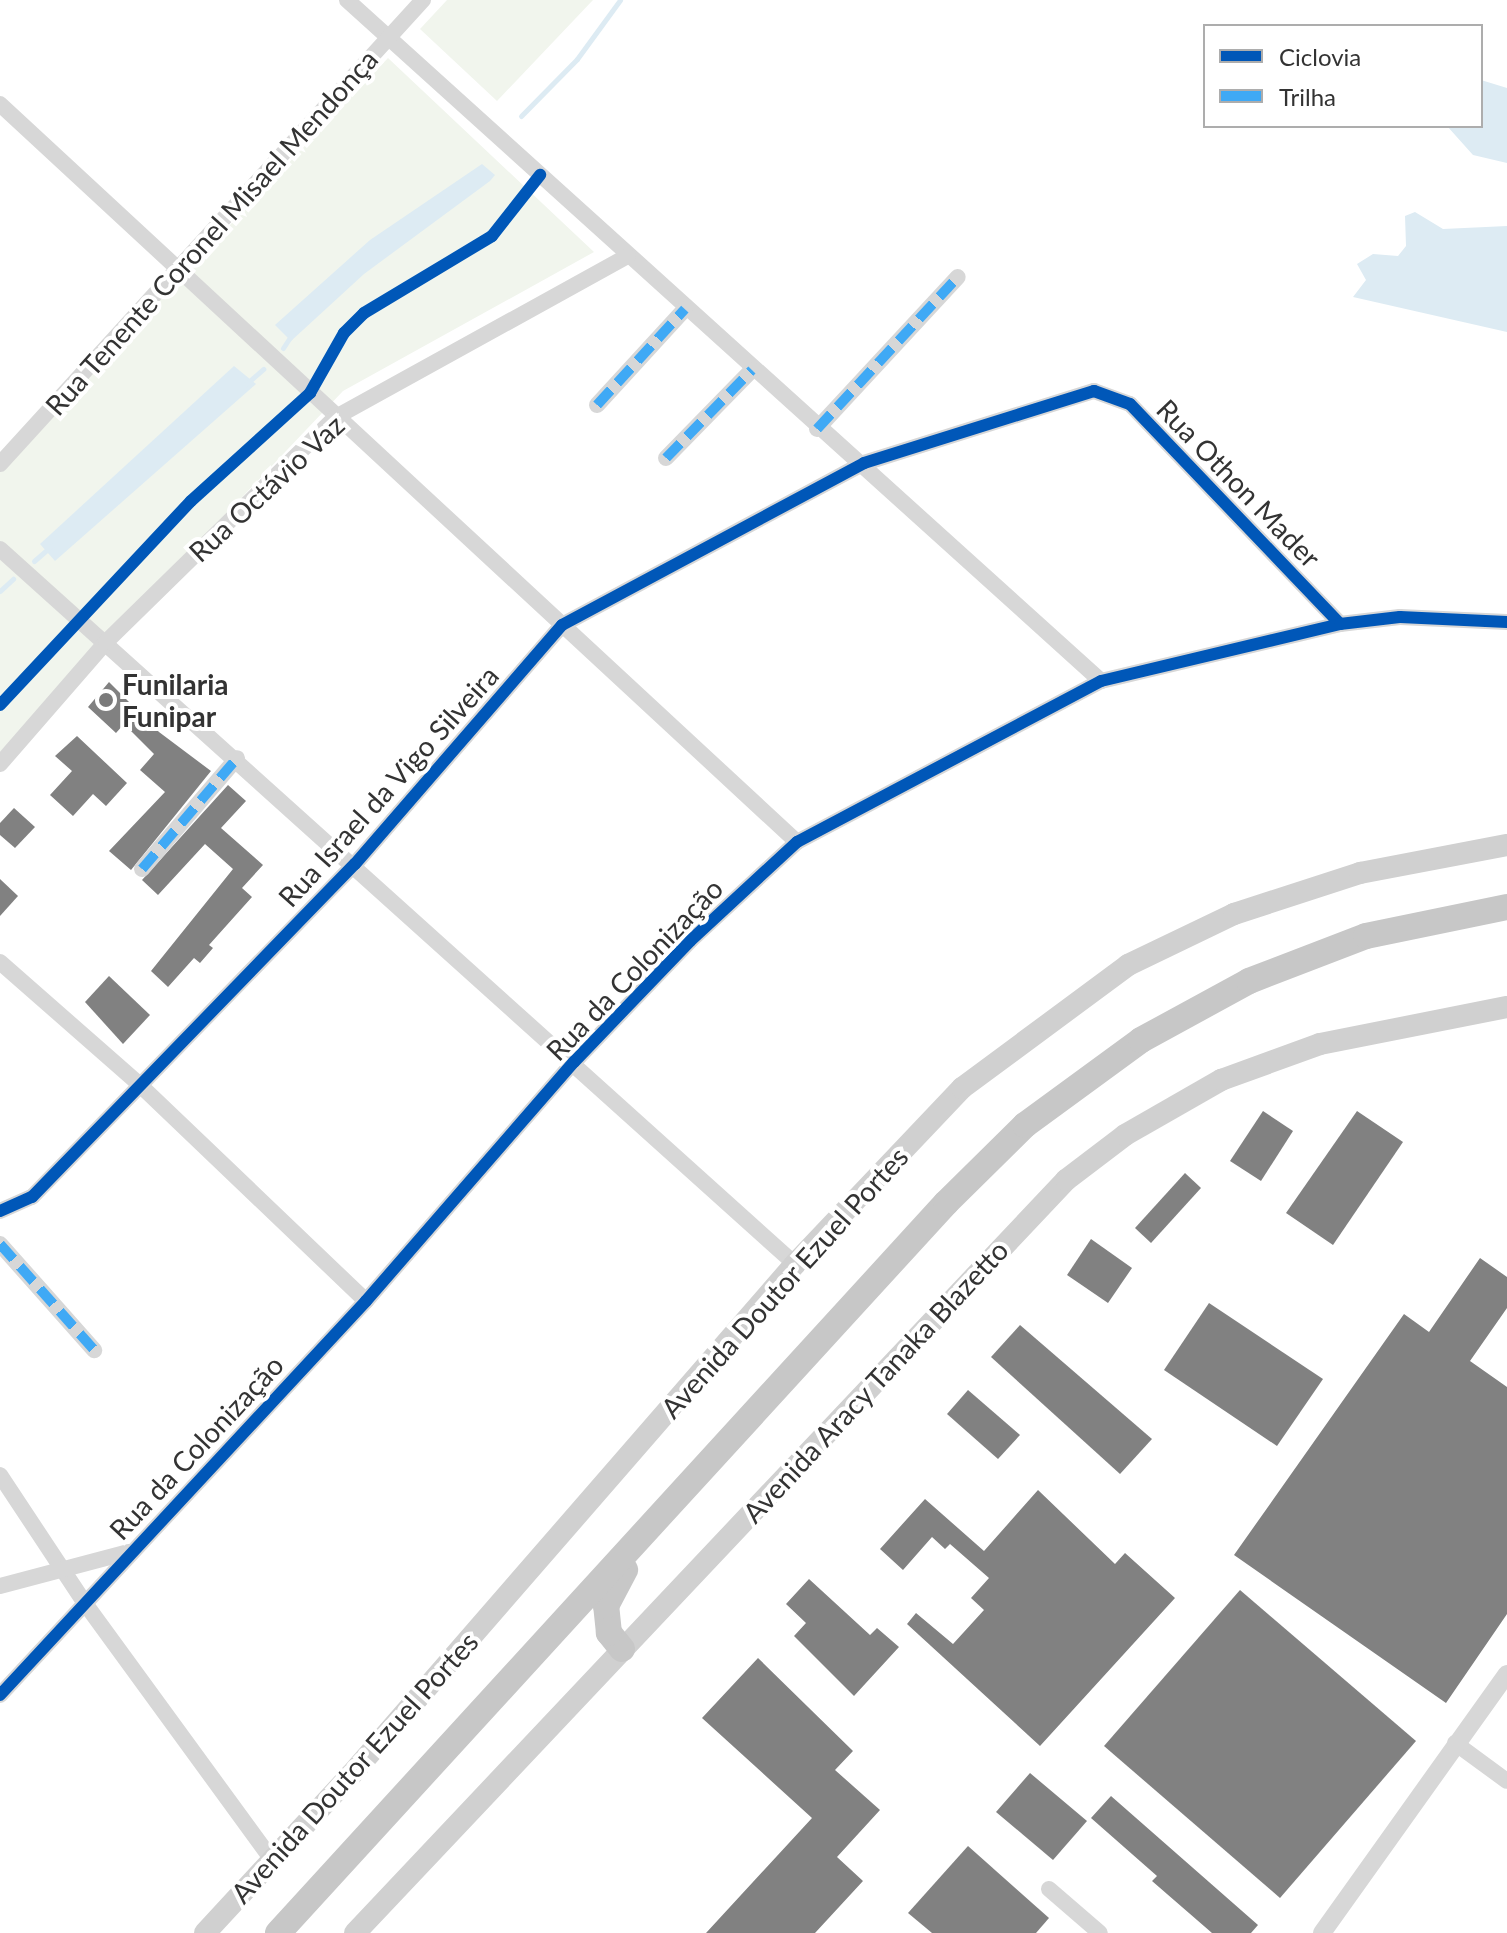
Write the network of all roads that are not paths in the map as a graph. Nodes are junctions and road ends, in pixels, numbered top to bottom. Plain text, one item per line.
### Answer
1 (347, 0) edge
2 (423, 0) edge
3 (389, 37) junction
4 (0, 104) edge
5 (628, 256) junction
6 (177, 269) junction
7 (958, 277) dead end
8 (685, 309) junction
9 (752, 370) junction
10 (597, 405) dead end
11 (336, 417) junction
12 (817, 429) junction
13 (666, 458) dead end
14 (864, 463) junction
15 (0, 464) edge
16 (0, 549) edge
17 (1507, 622) edge
18 (1340, 624) junction
19 (562, 625) junction
20 (106, 642) junction
21 (1101, 681) junction
22 (237, 758) junction
23 (0, 764) edge
24 (797, 842) junction
25 (1507, 845) edge
26 (355, 864) junction
27 (142, 869) dead end
28 (1507, 907) edge
29 (0, 962) edge
30 (1507, 1007) edge
31 (574, 1062) junction
32 (141, 1086) junction
33 (0, 1211) edge
34 (0, 1244) edge
35 (795, 1264) junction
36 (366, 1301) junction
37 (94, 1350) dead end
38 (0, 1475) edge
39 (667, 1506) junction
40 (131, 1552) junction
41 (66, 1569) junction
42 (0, 1586) edge
43 (84, 1602) junction
44 (622, 1649) junction
45 (1507, 1674) edge
46 (0, 1695) edge
47 (1455, 1743) junction
48 (1507, 1781) edge
49 (272, 1860) junction
50 (1049, 1889) dead end
51 (205, 1933) edge
52 (278, 1933) edge
53 (355, 1933) edge
54 (1100, 1933) edge
55 (1322, 1933) edge

1 - 3 street
2 - 3 street, Rua Tenente Coronel Misael Mendonça
3 - 5 street
3 - 6 street, Rua Tenente Coronel Misael Mendonça
4 - 6 street
5 - 8 street
5 - 11 street, Rua Octávio Vaz
6 - 11 street
6 - 15 street, Rua Tenente Coronel Misael Mendonça
7 - 12 street
8 - 9 street
8 - 10 street
9 - 12 street
9 - 13 street
11 - 19 street
11 - 20 street, Rua Octávio Vaz
12 - 14 street
14 - 18 street, Rua Othon Mader
14 - 19 street, Rua Israel da Vigo Silveira
14 - 21 street
16 - 20 street
17 - 18 street, Rua da Colonização
18 - 21 street, Rua da Colonização
19 - 24 street
19 - 26 street, Rua Israel da Vigo Silveira
20 - 22 street
20 - 23 street, Rua Octávio Vaz
21 - 24 street, Rua da Colonização
22 - 26 street
22 - 27 street
24 - 31 street, Rua da Colonização
25 - 35 main road, Avenida Doutor Ezuel Portes
26 - 31 street
26 - 32 street, Rua Israel da Vigo Silveira
28 - 39 highway
29 - 32 street
30 - 44 main road, Avenida Aracy Tanaka Blazetto
31 - 35 street
31 - 36 street, Rua da Colonização
32 - 33 street, Rua Israel da Vigo Silveira
32 - 36 street
34 - 37 street
35 - 49 main road, Avenida Doutor Ezuel Portes
36 - 40 street, Rua da Colonização
38 - 41 street
39 - 44 highway
39 - 52 highway
40 - 41 street
40 - 43 street, Rua da Colonização
41 - 42 street
41 - 43 street
43 - 46 street, Rua da Colonização
43 - 49 street
44 - 53 main road, Avenida Aracy Tanaka Blazetto
45 - 47 street
47 - 48 street
47 - 55 street
49 - 51 main road, Avenida Doutor Ezuel Portes
50 - 54 street

